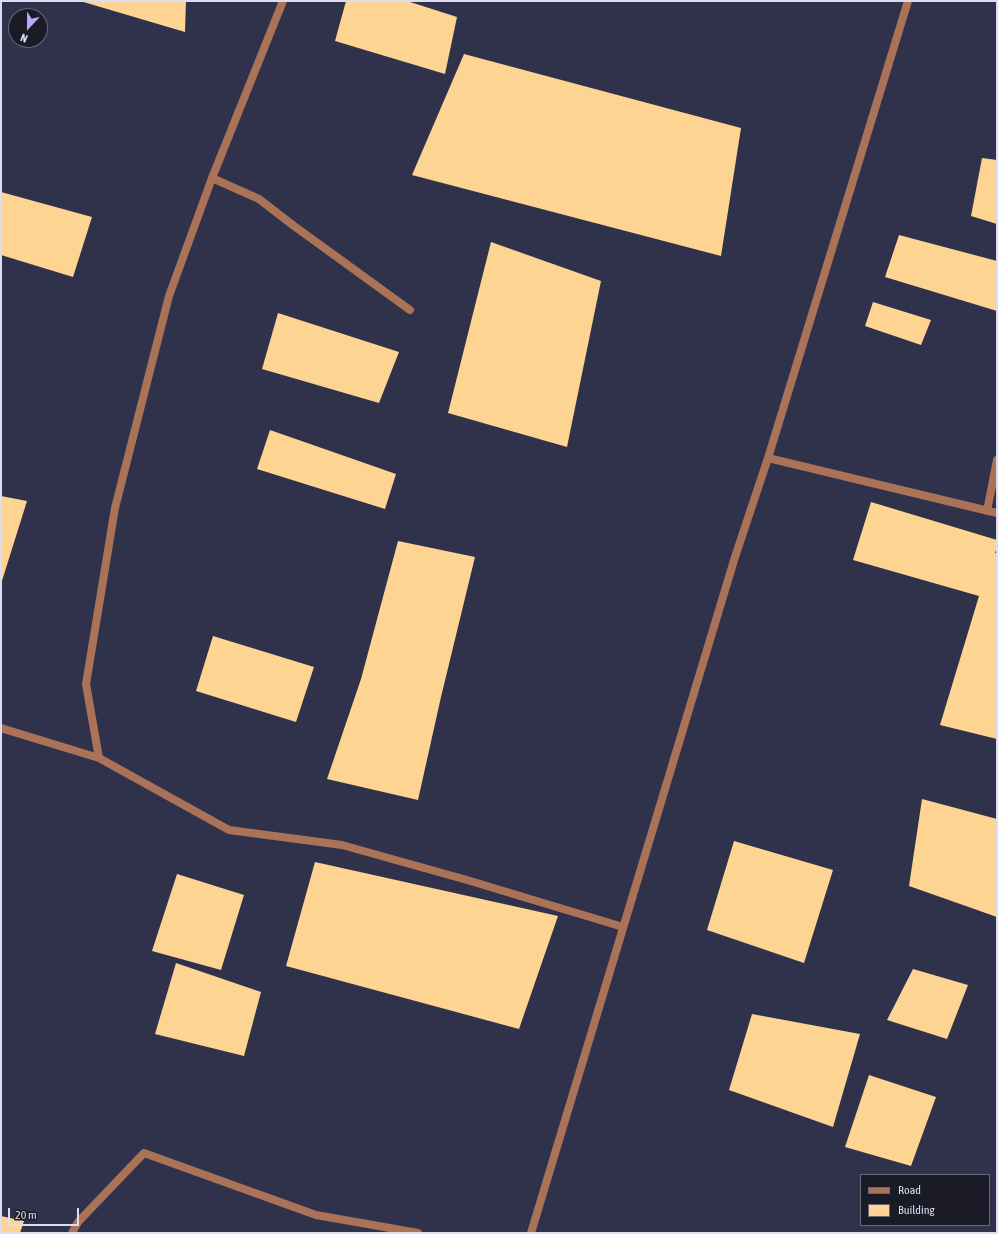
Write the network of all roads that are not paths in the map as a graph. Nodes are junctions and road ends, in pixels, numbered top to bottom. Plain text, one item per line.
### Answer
1 (283, 1) edge
2 (908, 1) edge
3 (212, 178) junction
4 (410, 310) dead end
5 (768, 458) junction
6 (997, 460) edge
7 (987, 511) junction
8 (997, 513) edge
9 (1, 728) edge
10 (99, 758) junction
11 (623, 927) junction
12 (72, 1233) edge
13 (418, 1233) edge
14 (531, 1233) edge

1 - 3 street
2 - 5 street
3 - 4 street
3 - 10 street
5 - 7 street
5 - 11 street
6 - 7 street
7 - 8 street
9 - 10 street
10 - 11 street
11 - 14 street
12 - 13 street

